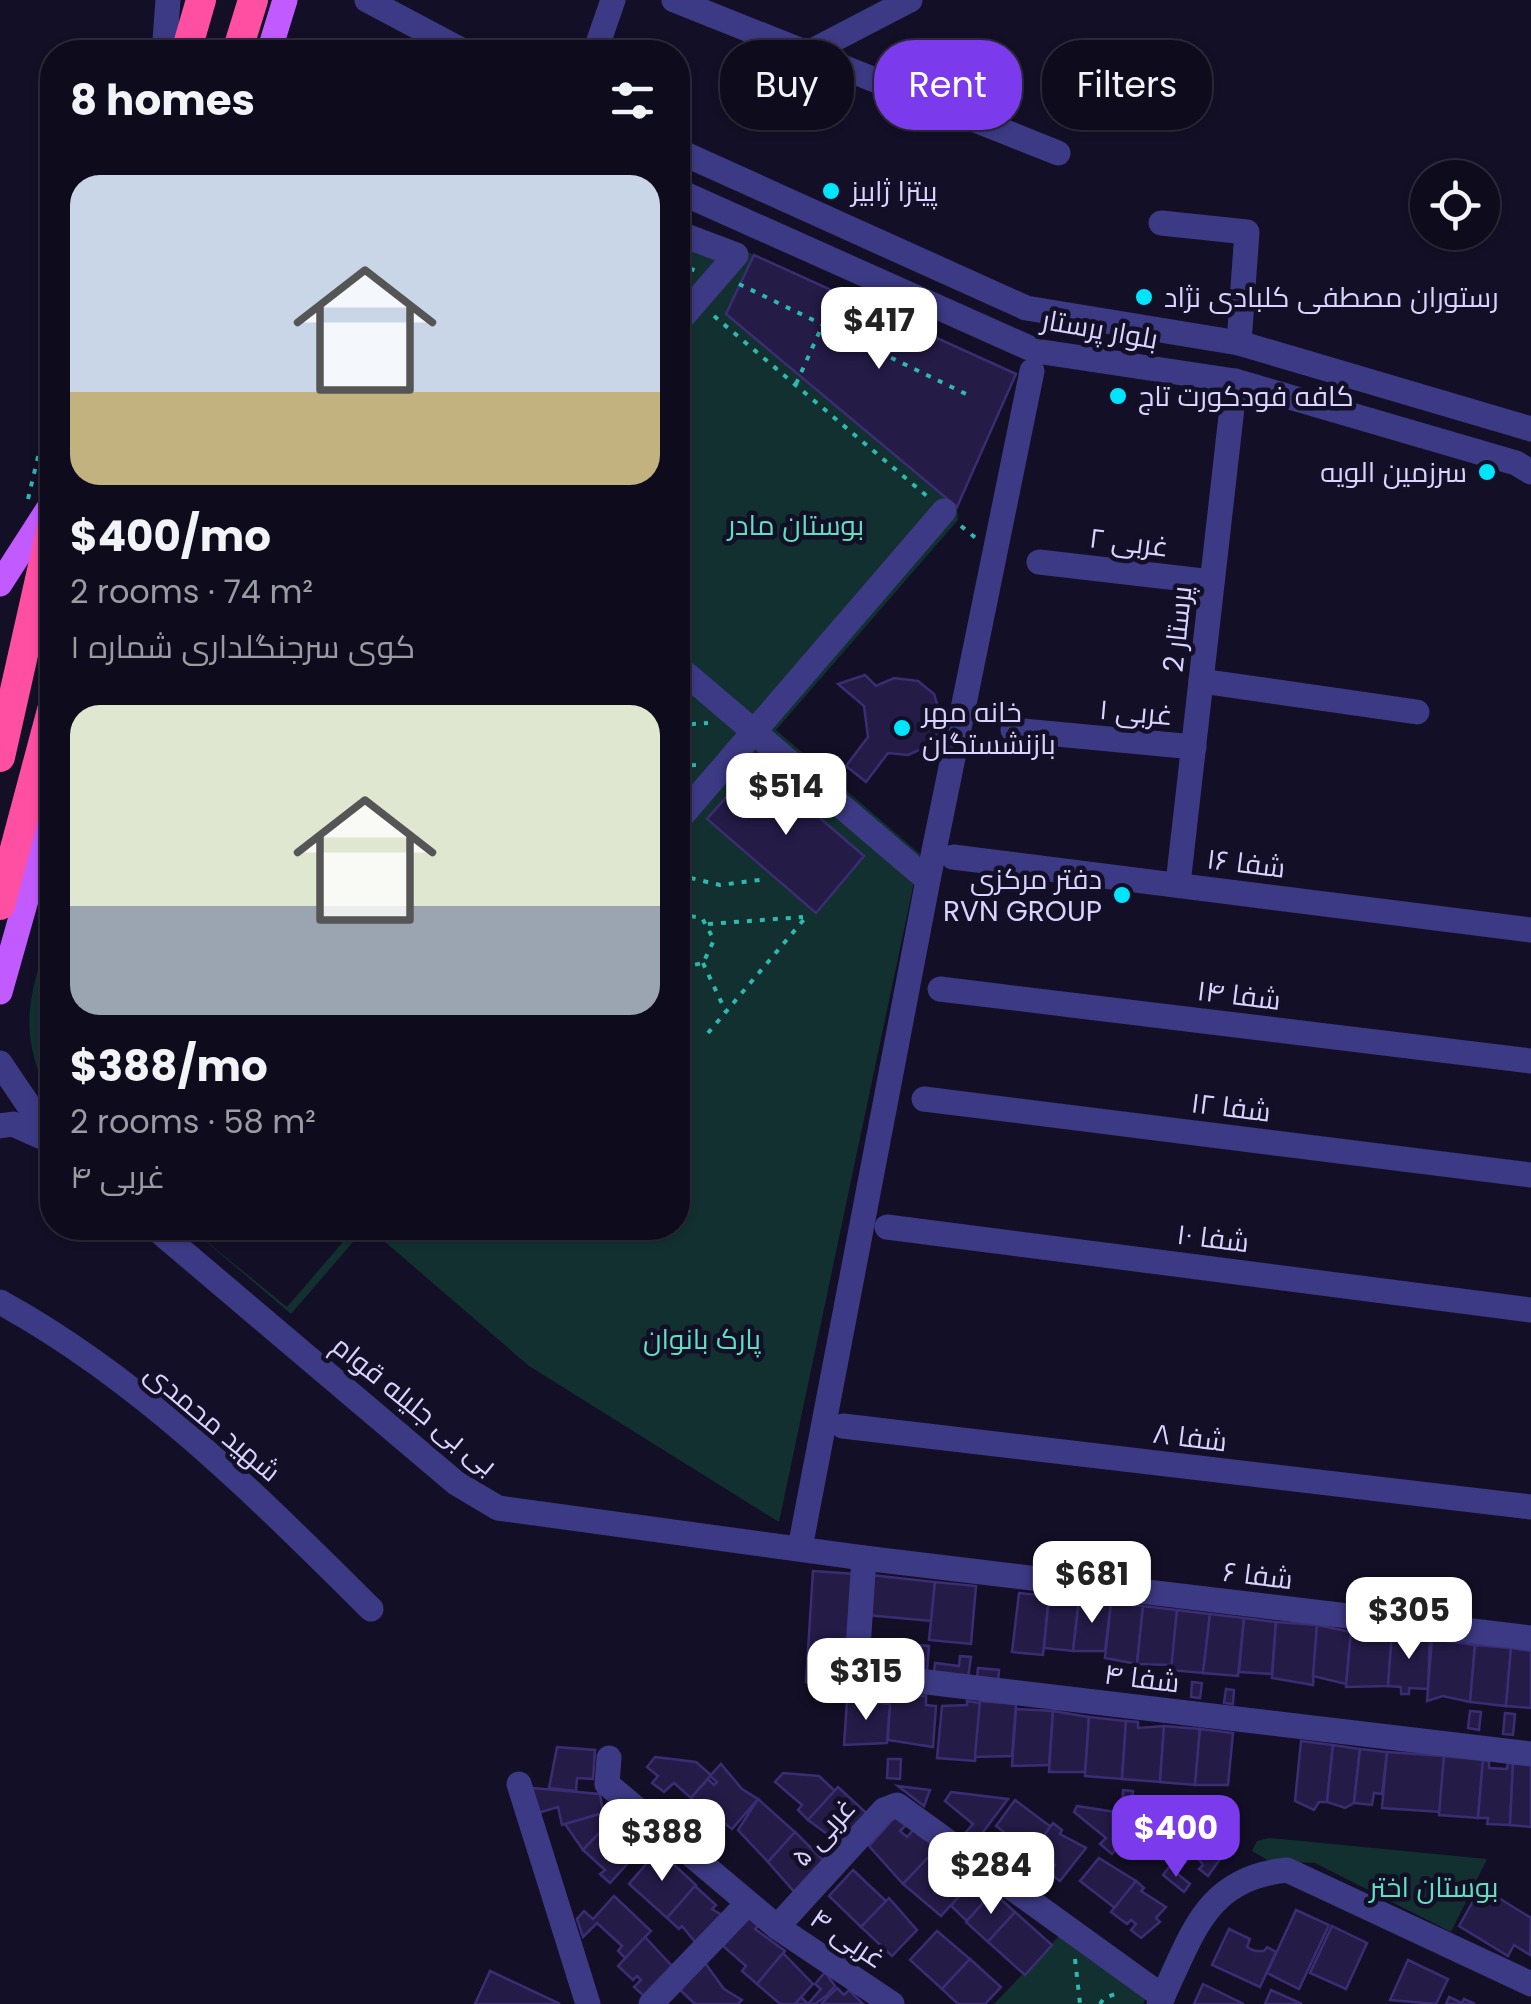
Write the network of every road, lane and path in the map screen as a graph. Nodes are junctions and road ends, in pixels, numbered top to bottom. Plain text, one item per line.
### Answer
1 (168, 0) edge
2 (201, 0) edge
3 (253, 0) edge
4 (285, 0) edge
5 (367, 0) edge
6 (613, 0) edge
7 (674, 0) edge
8 (910, 0) edge
9 (165, 40) edge
10 (189, 40) edge
11 (241, 40) edge
12 (273, 40) edge
13 (438, 40) edge
14 (599, 40) edge
15 (775, 40) edge
16 (833, 40) edge
17 (854, 71) edge
18 (1058, 153) dead end
19 (690, 155) edge
20 (690, 196) edge
21 (1162, 224) dead end
22 (690, 238) edge
23 (721, 275) junction
24 (695, 300) junction
25 (690, 306) edge
26 (823, 324) junction
27 (1239, 343) junction
28 (1032, 371) dead end
29 (1235, 381) junction
30 (796, 385) junction
31 (966, 394) dead end
32 (1531, 428) edge
33 (40, 449) edge
34 (1531, 472) edge
35 (26, 508) dead end
36 (944, 512) junction
37 (40, 522) edge
38 (994, 554) junction
39 (1039, 562) dead end
40 (40, 579) edge
41 (1212, 582) junction
42 (0, 584) edge
43 (690, 677) edge
44 (1202, 680) junction
45 (1417, 712) dead end
46 (1013, 730) dead end
47 (754, 732) junction
48 (1194, 748) junction
49 (40, 755) edge
50 (0, 757) edge
51 (690, 806) edge
52 (40, 850) edge
53 (954, 857) dead end
54 (690, 878) edge
55 (767, 879) dead end
56 (928, 880) junction
57 (1178, 884) junction
58 (0, 904) edge
59 (690, 914) edge
60 (708, 924) junction
61 (1531, 930) edge
62 (702, 964) junction
63 (690, 966) edge
64 (940, 988) dead end
65 (0, 992) edge
66 (726, 1012) junction
67 (708, 1033) dead end
68 (1531, 1061) edge
69 (0, 1063) edge
70 (924, 1099) dead end
71 (40, 1123) edge
72 (0, 1126) edge
73 (40, 1133) edge
74 (1531, 1174) edge
75 (887, 1226) dead end
76 (169, 1240) edge
77 (0, 1302) edge
78 (1531, 1310) edge
79 (843, 1426) dead end
80 (1531, 1507) edge
81 (800, 1548) junction
82 (864, 1558) junction
83 (371, 1609) dead end
84 (1531, 1638) edge
85 (1531, 1754) edge
86 (609, 1758) dead end
87 (519, 1784) dead end
88 (748, 1904) junction
89 (777, 1927) junction
90 (1068, 1928) junction
91 (1531, 1984) edge
92 (1161, 2000) edge
93 (588, 2004) edge
94 (651, 2004) edge
95 (892, 2004) edge
96 (1080, 2004) edge

1 - 9 street
2 - 10 highway
3 - 11 highway
4 - 12 main road
5 - 13 street
6 - 14 street
7 - 15 street
8 - 16 street
17 - 18 street
19 - 27 street, بلوار پرستار
20 - 29 street, بلوار پرستار
21 - 27 street
22 - 23 street
23 - 24 street
23 - 26 path
24 - 25 street
24 - 30 path
26 - 30 path
26 - 31 path
27 - 32 street, بلوار پرستار
28 - 38 street
29 - 34 street, بلوار پرستار
29 - 41 street, پرستار 2
30 - 36 path
33 - 35 path
36 - 38 path
36 - 47 street
37 - 42 main road
38 - 56 street
39 - 41 street, ۲ غربی
40 - 50 highway
41 - 44 street, پرستار 2
43 - 47 street
44 - 45 street
44 - 48 street, پرستار 2
46 - 48 street, ۱ غربی
47 - 51 street
47 - 56 street
48 - 57 street, پرستار 2
49 - 58 highway
52 - 65 main road
53 - 57 street, شفا ۱۶
54 - 55 path
56 - 81 street
57 - 61 street, شفا ۱۶
59 - 60 path
60 - 62 path
60 - 66 path
62 - 63 path
62 - 66 path
64 - 68 street, شفا ۱۴
66 - 67 path
69 - 71 street
70 - 74 street, شفا ۱۲
72 - 73 street
75 - 78 street, شفا ۱۰
76 - 81 street, بی بی جلیله قوام
77 - 83 street, شهید محمدی
79 - 80 street, شفا ۸
81 - 82 street, شفا ۶
82 - 84 street, شفا ۶
82 - 85 street, شفا ۴
86 - 88 street, غربی ۴
87 - 93 street
88 - 89 street, غربی ۴
88 - 94 street
89 - 90 street, غربی ۵
89 - 95 street, غربی ۴
90 - 92 street, غربی ۵
90 - 96 path
91 - 92 street

